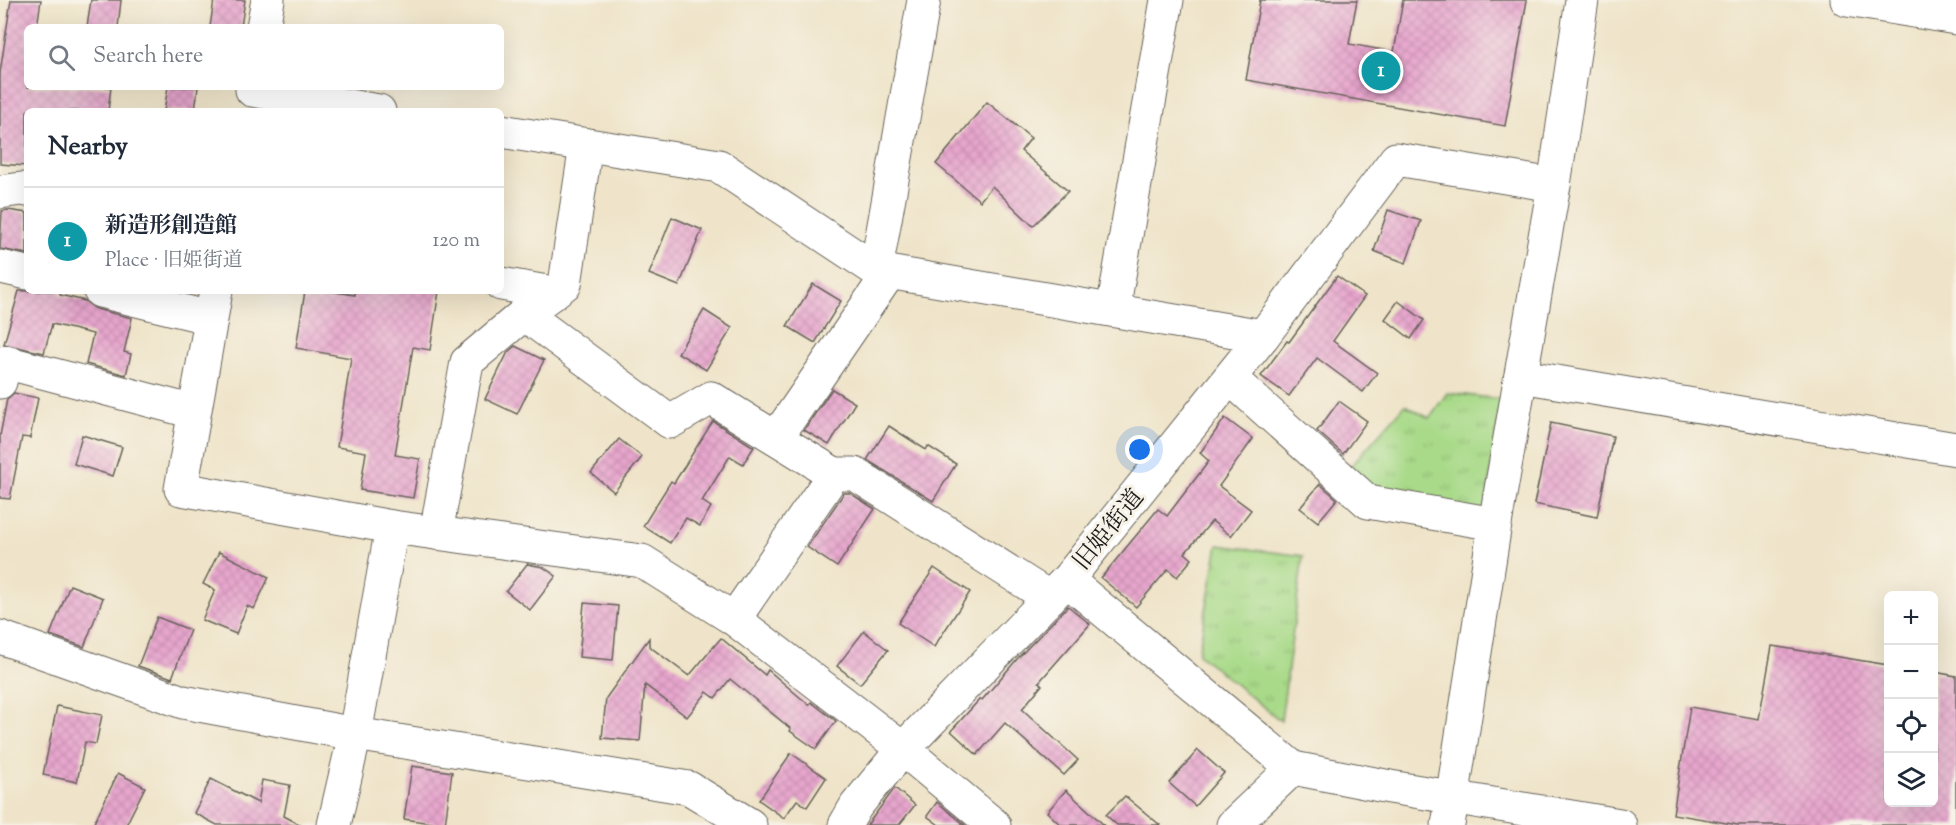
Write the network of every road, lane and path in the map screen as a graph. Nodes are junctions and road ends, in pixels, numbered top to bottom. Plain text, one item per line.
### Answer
1 (268, 0) edge
2 (924, 0) edge
3 (1167, 0) edge
4 (1582, 0) edge
5 (1847, 0) edge
6 (1956, 18) edge
7 (264, 24) edge
8 (251, 96) edge
9 (353, 108) edge
10 (504, 131) edge
11 (586, 145) junction
12 (1554, 185) junction
13 (24, 190) edge
14 (0, 192) edge
15 (1, 267) edge
16 (883, 271) junction
17 (24, 272) edge
18 (504, 285) edge
19 (553, 293) junction
20 (126, 294) edge
21 (214, 304) edge
22 (1113, 310) junction
23 (524, 314) junction
24 (1263, 336) junction
25 (1521, 376) junction
26 (1230, 378) junction
27 (0, 382) edge
28 (194, 412) junction
29 (777, 438) junction
30 (1956, 449) edge
31 (834, 474) junction
32 (1495, 524) junction
33 (392, 527) junction
34 (436, 533) junction
35 (1059, 589) junction
36 (734, 619) junction
37 (0, 637) edge
38 (355, 734) junction
39 (903, 749) junction
40 (1293, 768) junction
41 (1450, 811) edge
42 (334, 825) edge
43 (750, 825) edge
44 (845, 825) edge
45 (994, 825) edge
46 (1233, 825) edge
47 (1620, 825) edge

1 - 7 street
2 - 16 street
3 - 22 street
4 - 12 street
5 - 6 street
8 - 9 street
10 - 11 street
11 - 16 street
11 - 19 street
12 - 24 street, 旧姫街道
12 - 25 street
13 - 14 street
15 - 17 street
16 - 22 street
16 - 29 street
18 - 19 street
19 - 23 street
20 - 21 street
21 - 28 street
22 - 24 street
23 - 29 street
23 - 34 street
24 - 26 street, 旧姫街道
25 - 30 street
25 - 32 street
26 - 32 street
26 - 35 street, 旧姫街道
27 - 28 street
28 - 33 street
29 - 31 street
31 - 35 street
31 - 36 street
32 - 41 street
33 - 34 street
33 - 38 street
34 - 36 street
35 - 39 street, 旧姫街道
35 - 40 street
36 - 39 street
37 - 38 street
38 - 42 street
38 - 43 street
39 - 44 street, 旧姫街道
39 - 45 street
40 - 41 street
40 - 46 street
41 - 47 street

